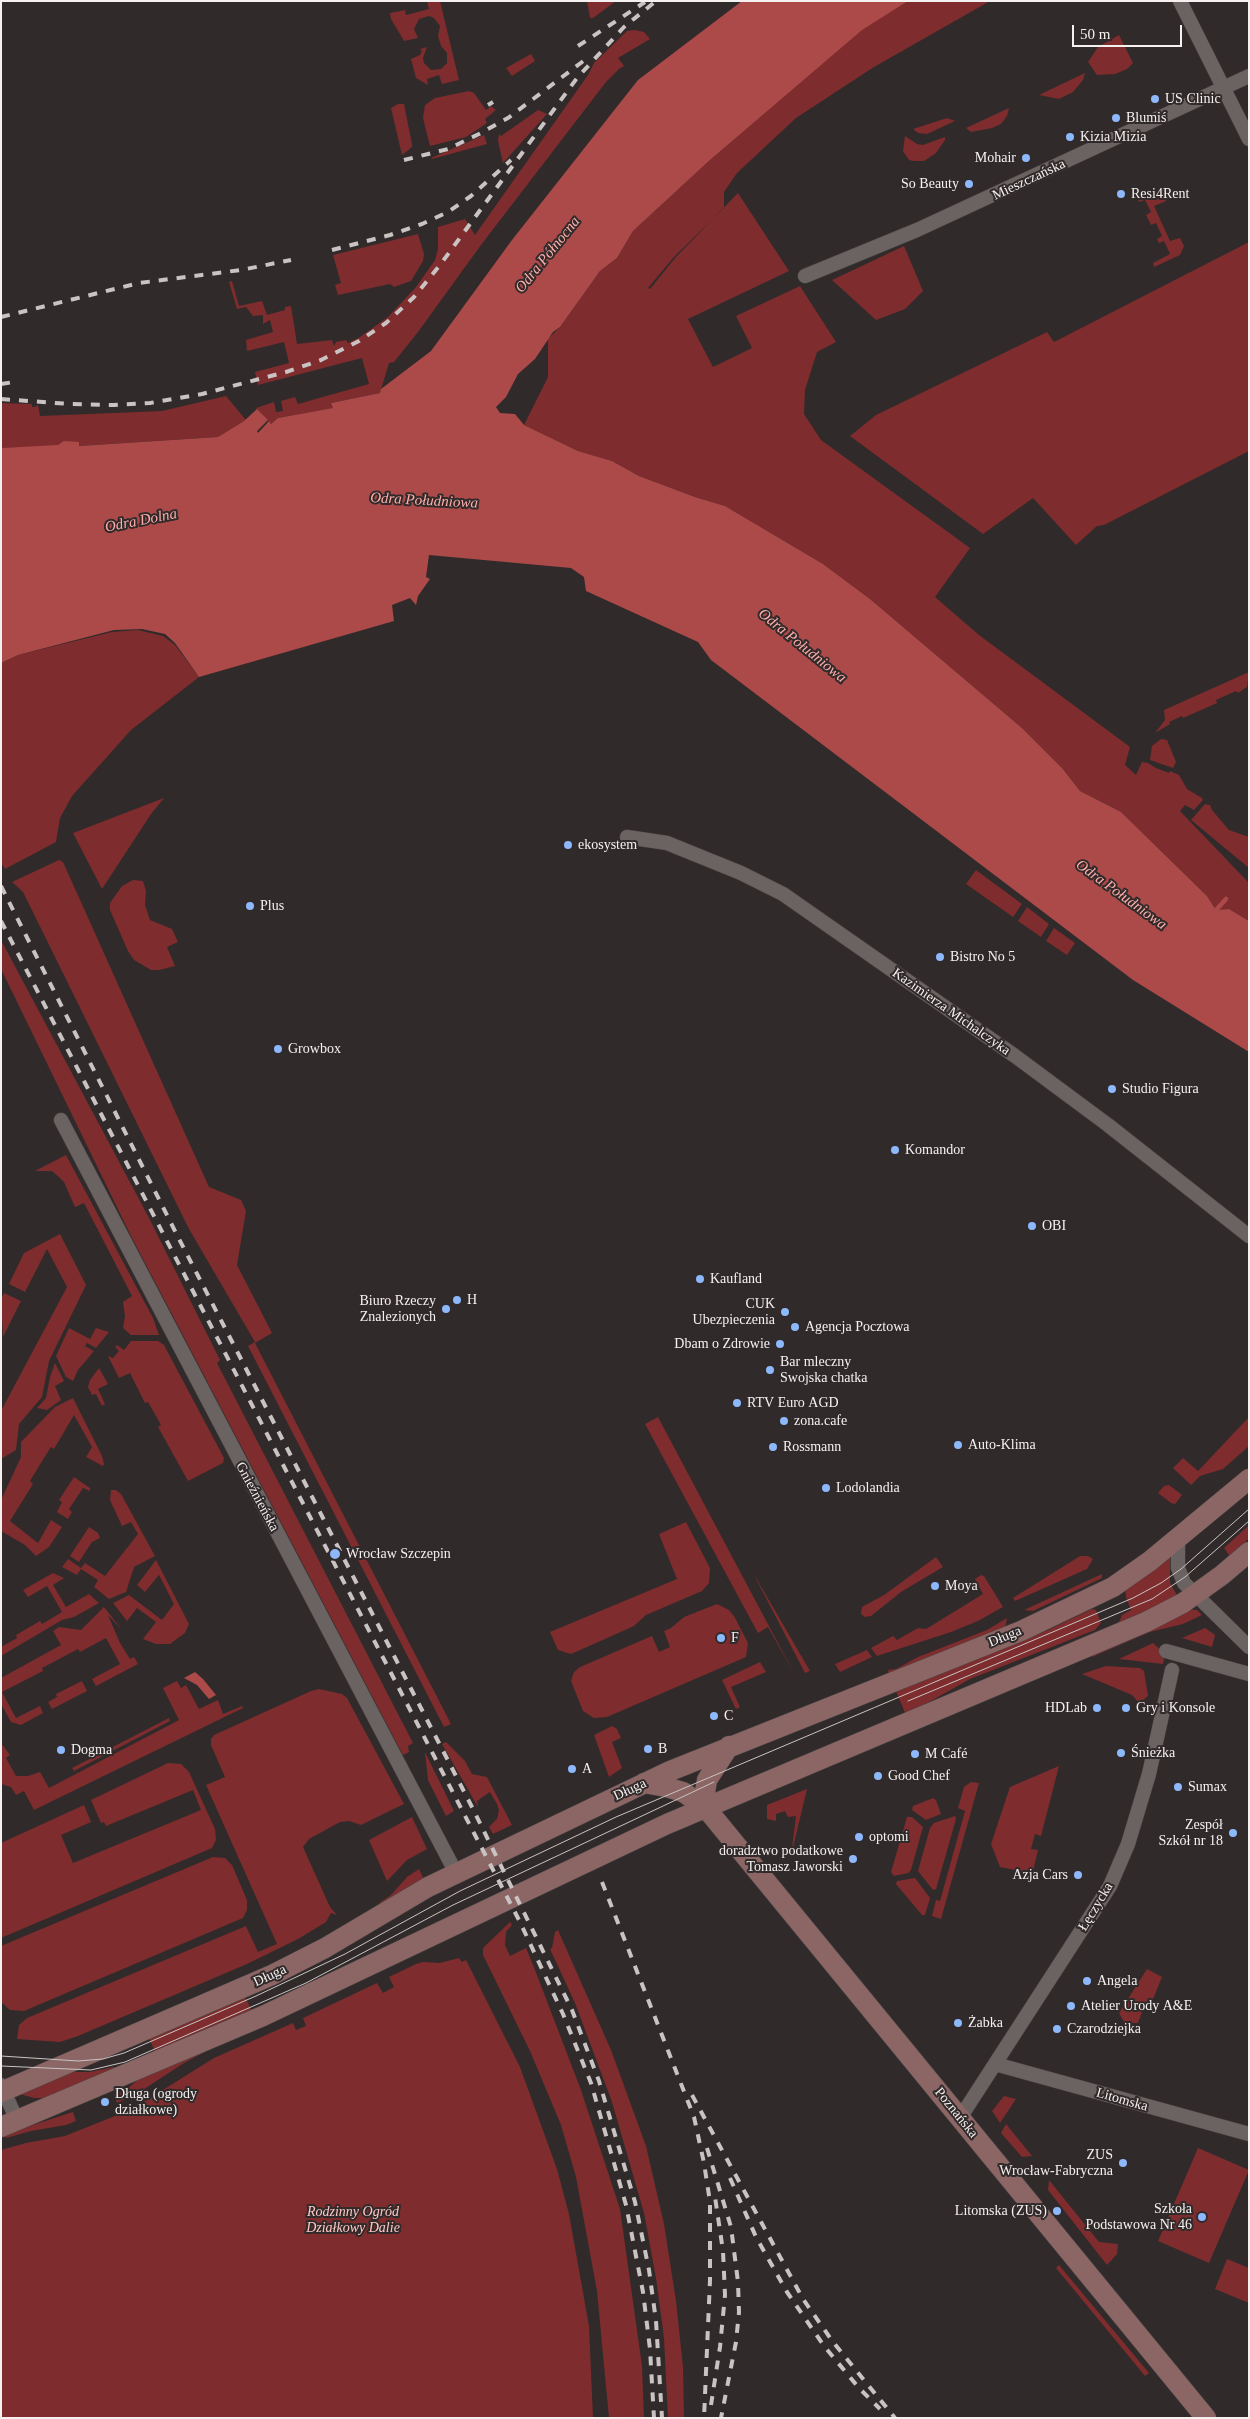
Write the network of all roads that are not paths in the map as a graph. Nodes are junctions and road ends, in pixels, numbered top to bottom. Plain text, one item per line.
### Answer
1 (1180, 1) edge
2 (1249, 76) edge
3 (1224, 88) junction
4 (1249, 139) edge
5 (805, 276) dead end
6 (627, 837) dead end
7 (61, 1120) dead end
8 (1249, 1236) edge
9 (1249, 1479) edge
10 (1178, 1538) junction
11 (1249, 1552) edge
12 (1195, 1594) junction
13 (1249, 1646) edge
14 (1166, 1651) dead end
15 (1172, 1670) dead end
16 (1249, 1674) edge
17 (729, 1746) junction
18 (644, 1783) junction
19 (705, 1807) junction
20 (456, 1873) junction
21 (995, 2064) junction
22 (2, 2089) edge
23 (960, 2118) junction
24 (9, 2124) edge
25 (1249, 2134) edge
26 (1206, 2418) edge

1 - 3 street
2 - 3 street, Mieszczańska
3 - 4 street
3 - 5 street, Mieszczańska
6 - 8 street, Kazimierza Michalczyka
7 - 20 street, Gnieźnieńska
9 - 10 street, Długa
10 - 12 street
10 - 17 street, Długa
11 - 12 street
12 - 13 street
12 - 19 street
14 - 16 street
15 - 21 street, Łęczycka
17 - 18 street, Długa
17 - 19 street
18 - 19 street, Poznańska
18 - 20 street, Długa
19 - 23 street, Poznańska
19 - 24 street
20 - 22 street, Długa
21 - 23 street, Łęczycka
21 - 25 street, Litomska
22 - 24 street
23 - 26 street, Poznańska

